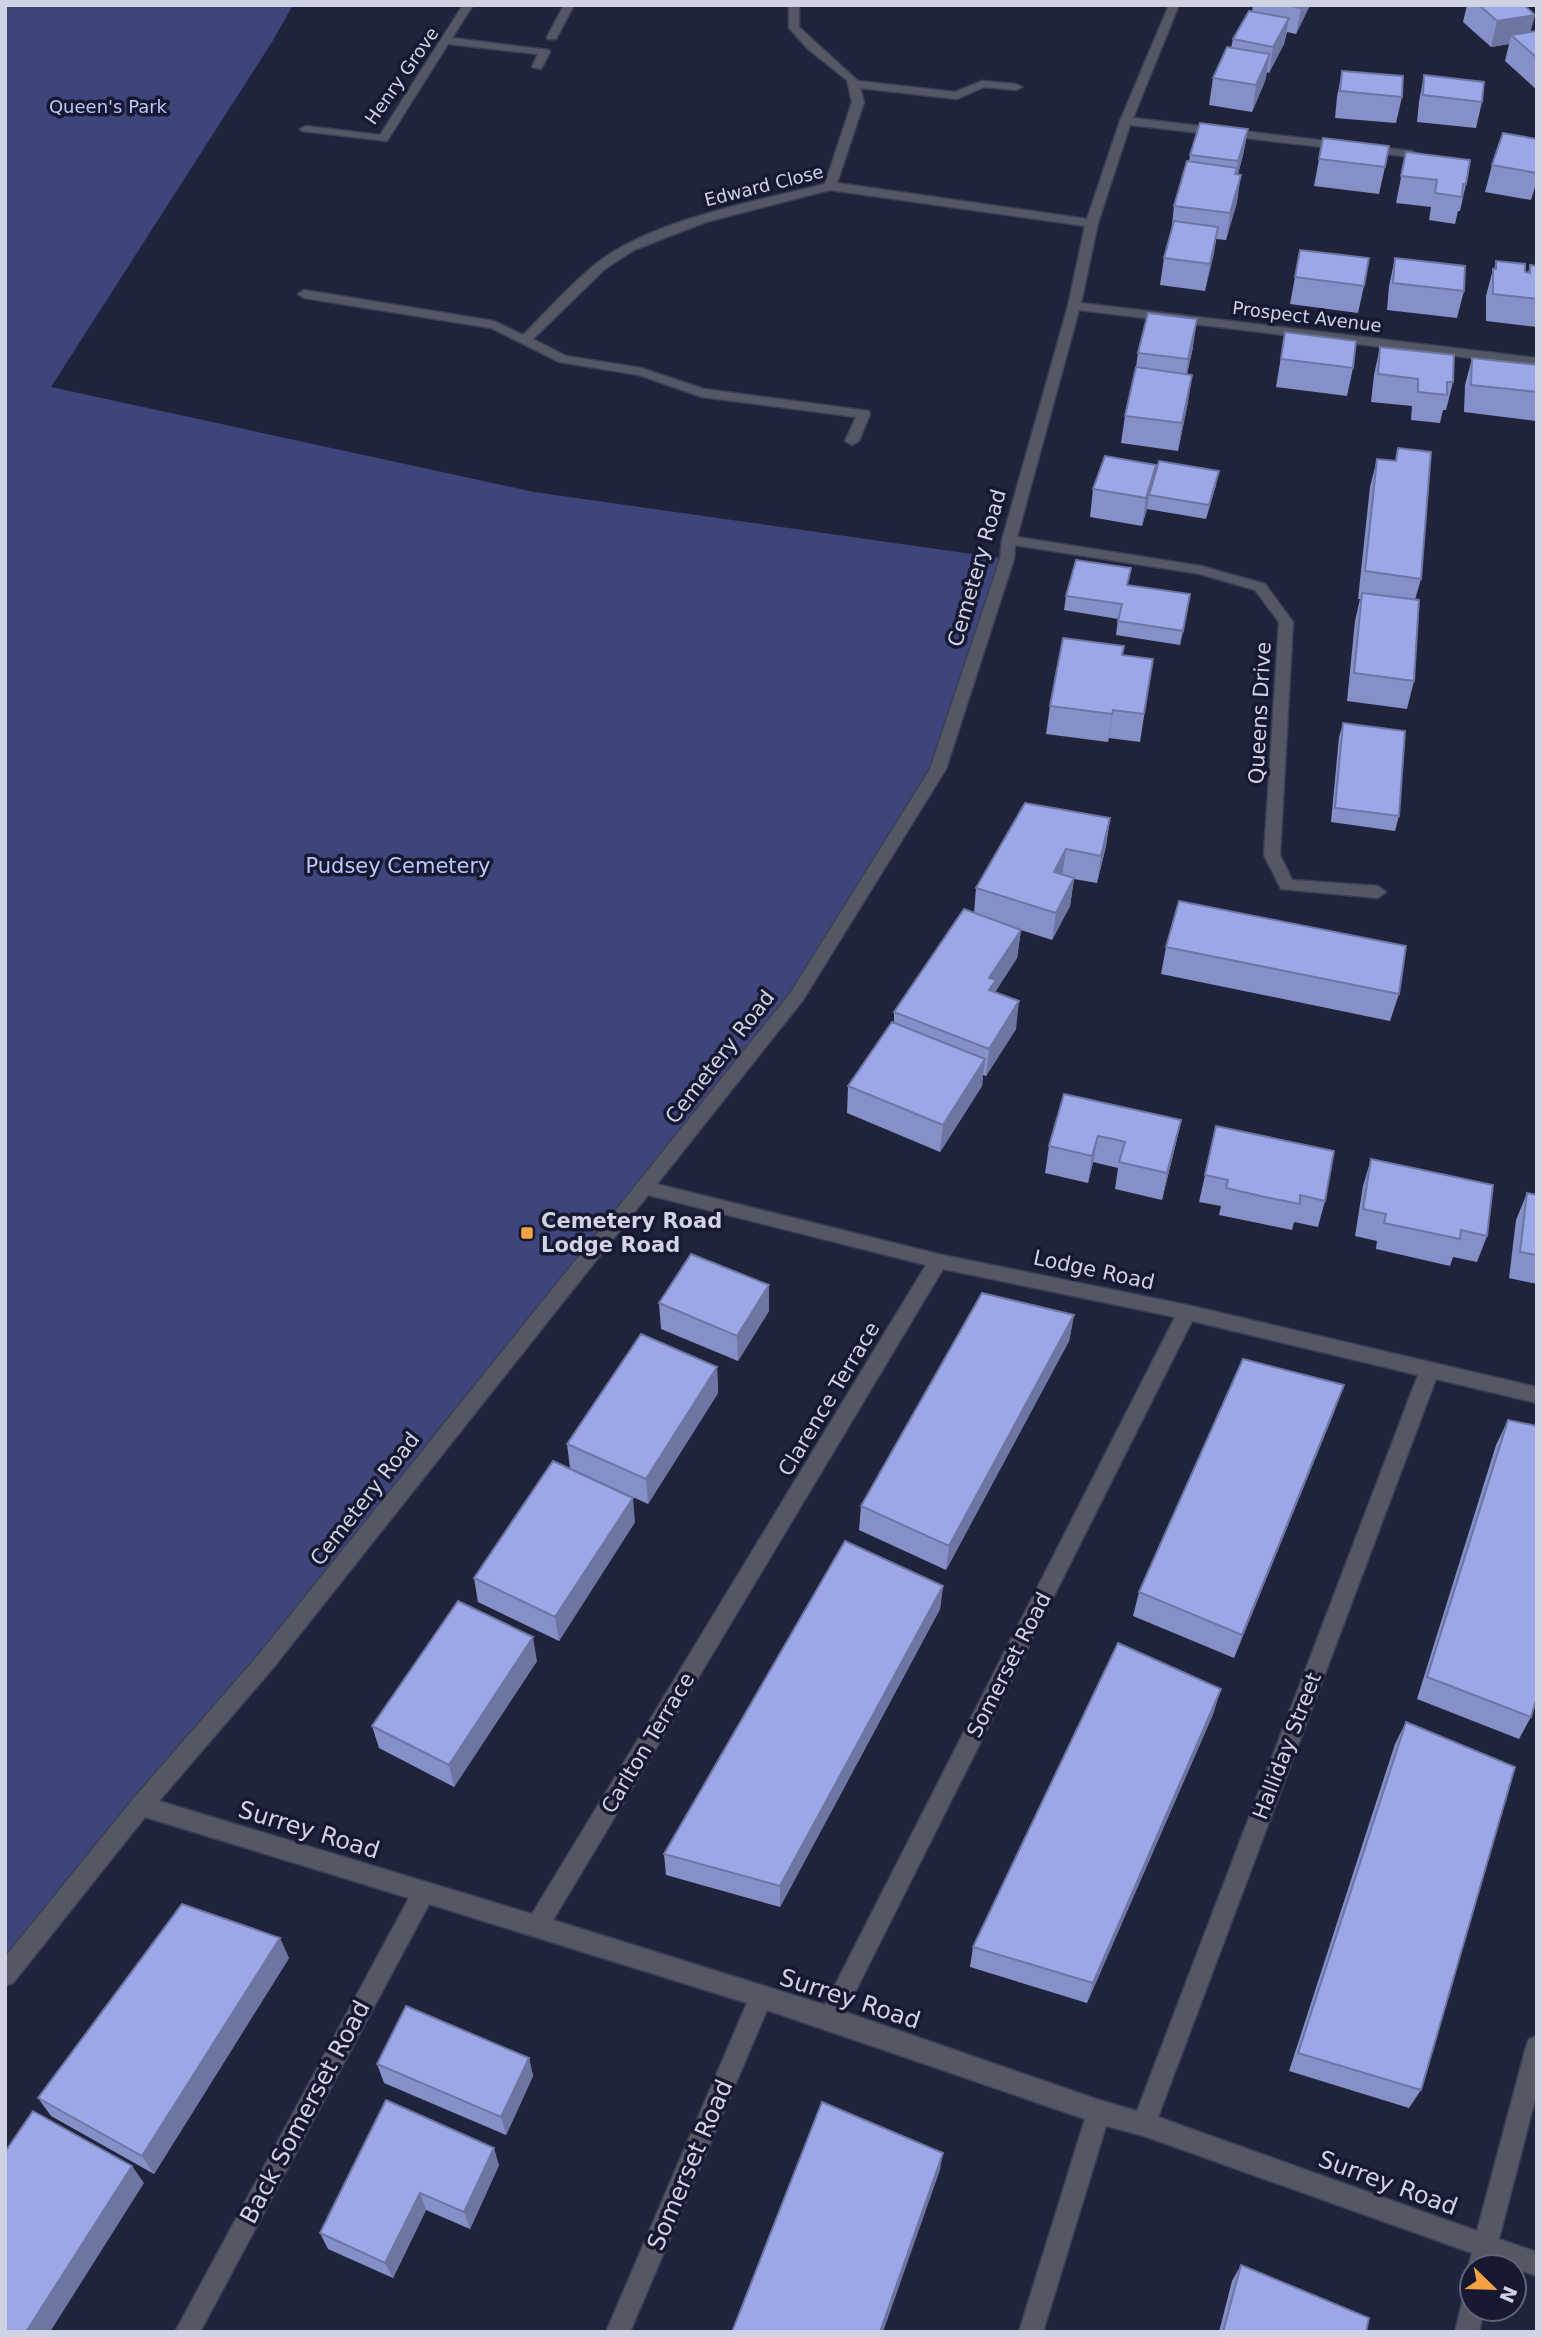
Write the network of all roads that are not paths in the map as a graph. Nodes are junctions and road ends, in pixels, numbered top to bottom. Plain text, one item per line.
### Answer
1 (468, 5) edge
2 (569, 5) edge
3 (794, 5) edge
4 (1174, 5) edge
5 (552, 37) dead end
6 (447, 41) junction
7 (537, 67) dead end
8 (853, 84) junction
9 (1016, 87) dead end
10 (1126, 121) junction
11 (306, 130) dead end
12 (1412, 154) edge
13 (830, 186) junction
14 (1092, 223) junction
15 (304, 294) dead end
16 (1074, 306) junction
17 (525, 340) junction
18 (1537, 362) edge
19 (852, 441) dead end
20 (1009, 540) junction
21 (1378, 892) dead end
22 (642, 1187) junction
23 (938, 1261) junction
24 (1187, 1312) junction
25 (1430, 1369) junction
26 (1537, 1395) edge
27 (759, 1560) joint
28 (141, 1807) junction
29 (423, 1892) junction
30 (537, 1926) junction
31 (5, 1975) edge
32 (761, 1998) junction
33 (830, 2018) junction
34 (1537, 2047) edge
35 (1099, 2112) junction
36 (1144, 2124) junction
37 (1474, 2253) edge
38 (1483, 2253) edge
39 (187, 2332) edge
40 (618, 2332) edge
41 (1031, 2332) edge

1 - 6 street, Henry Grove
2 - 5 street
3 - 8 street
4 - 10 street, Cemetery Road
6 - 7 street
6 - 11 street, Henry Grove
8 - 9 street
8 - 13 street
10 - 12 street
10 - 14 street, Cemetery Road
13 - 14 street, Edward Close
13 - 17 street, Edward Close
14 - 16 street, Cemetery Road
15 - 17 street
16 - 18 street, Prospect Avenue
16 - 20 street, Cemetery Road
17 - 19 street
20 - 21 street, Queens Drive
20 - 22 street, Cemetery Road
22 - 23 street, Lodge Road
22 - 28 street, Cemetery Road
23 - 24 street, Lodge Road
23 - 27 street, Clarence Terrace
24 - 25 street, Lodge Road
24 - 33 street, Somerset Road
25 - 26 street, Lodge Road
25 - 36 street, Halliday Street
27 - 30 street, Carlton Terrace
28 - 29 street, Surrey Road
28 - 31 street, Cemetery Road
29 - 30 street, Surrey Road
29 - 39 street, Back Somerset Road
30 - 32 street, Surrey Road
32 - 33 street, Surrey Road
32 - 40 street, Somerset Road
33 - 35 street, Surrey Road
34 - 38 street
35 - 36 street, Surrey Road
35 - 41 street
36 - 37 street, Surrey Road

